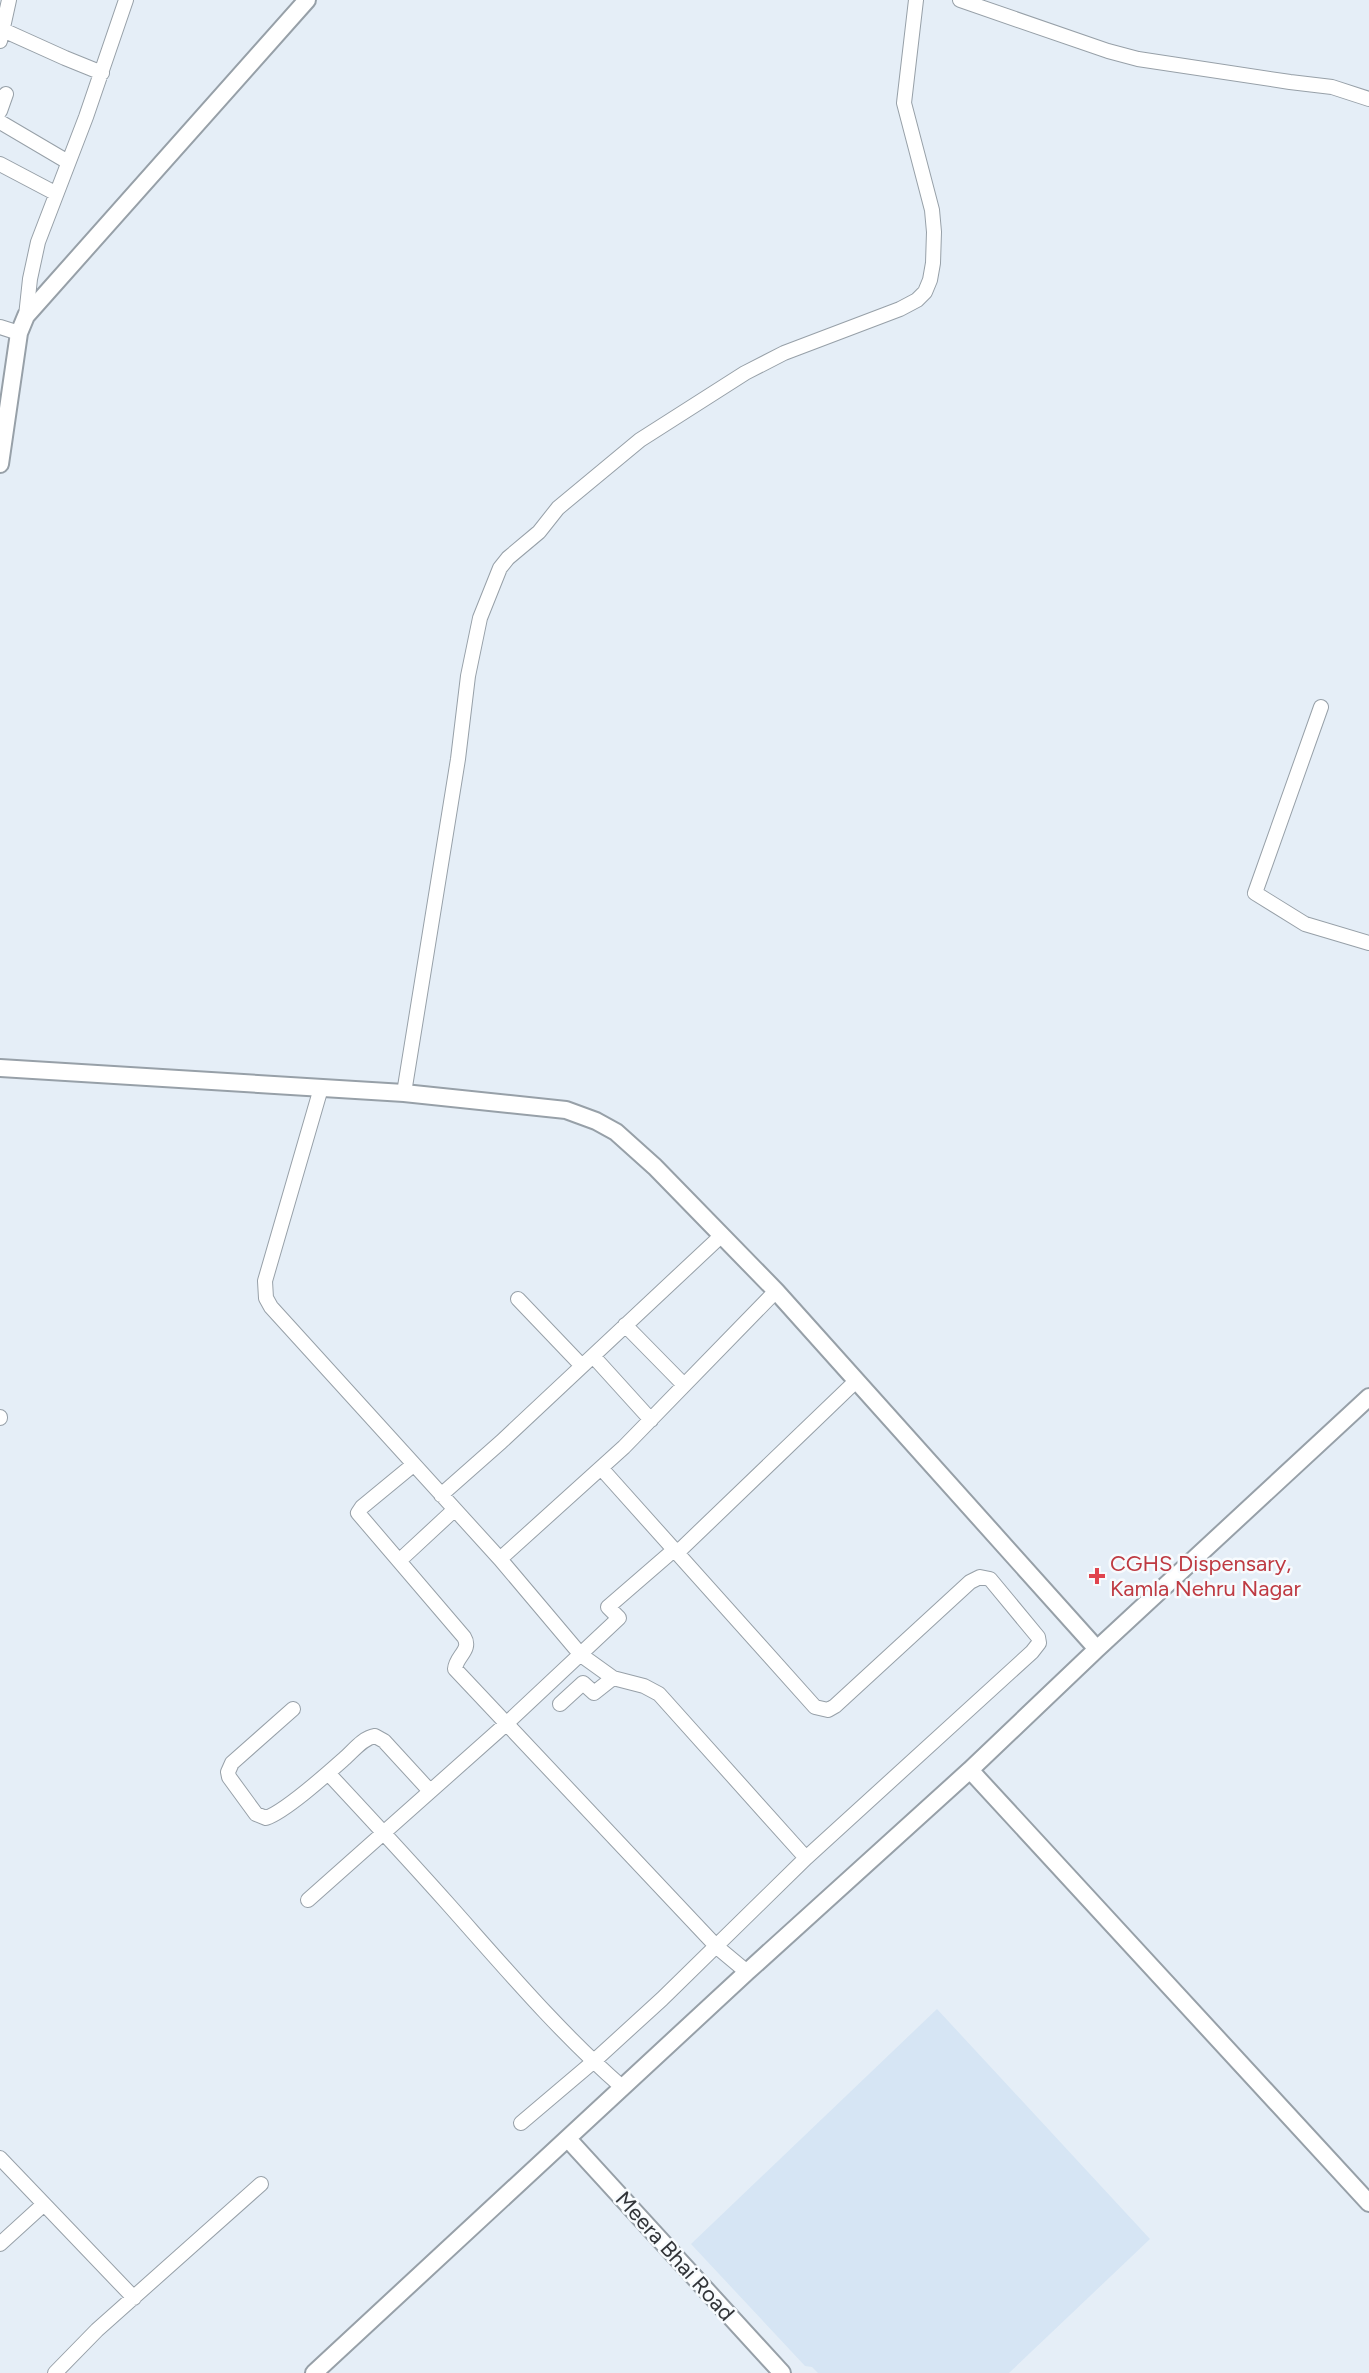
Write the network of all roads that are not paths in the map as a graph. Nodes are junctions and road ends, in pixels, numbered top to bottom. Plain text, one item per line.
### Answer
1 (9, 0) edge
2 (126, 0) edge
3 (307, 0) edge
4 (916, 0) edge
5 (960, 0) edge
6 (2, 35) edge
7 (102, 72) junction
8 (6, 94) dead end
9 (1369, 99) edge
10 (0, 111) edge
11 (0, 122) edge
12 (68, 162) junction
13 (0, 164) edge
14 (55, 193) junction
15 (26, 316) junction
16 (0, 327) edge
17 (19, 333) junction
18 (0, 464) edge
19 (1321, 707) dead end
20 (1369, 943) edge
21 (0, 1068) edge
22 (321, 1088) junction
23 (404, 1093) junction
24 (722, 1235) junction
25 (776, 1291) junction
26 (518, 1299) dead end
27 (625, 1325) junction
28 (593, 1356) junction
29 (582, 1366) junction
30 (856, 1381) junction
31 (684, 1385) junction
32 (1369, 1397) edge
33 (651, 1420) junction
34 (413, 1465) junction
35 (602, 1468) junction
36 (441, 1495) junction
37 (454, 1510) junction
38 (676, 1550) junction
39 (500, 1559) junction
40 (399, 1561) junction
41 (1097, 1648) junction
42 (581, 1655) junction
43 (613, 1678) junction
44 (560, 1704) dead end
45 (293, 1709) dead end
46 (506, 1724) junction
47 (970, 1770) junction
48 (328, 1773) junction
49 (429, 1790) junction
50 (383, 1832) junction
51 (806, 1858) junction
52 (308, 1900) dead end
53 (717, 1947) junction
54 (747, 1972) junction
55 (593, 2062) junction
56 (622, 2087) junction
57 (521, 2122) dead end
58 (568, 2139) junction
59 (0, 2158) edge
60 (261, 2184) dead end
61 (1369, 2203) edge
62 (44, 2204) junction
63 (0, 2244) edge
64 (134, 2298) junction
65 (55, 2373) edge
66 (314, 2373) edge
67 (782, 2373) edge

1 - 6 street
2 - 7 street
3 - 15 street
4 - 23 street
5 - 9 street
6 - 7 street
7 - 12 street
8 - 10 street
11 - 12 street
12 - 14 street
13 - 14 street
14 - 15 street
15 - 17 street
16 - 17 street
17 - 18 street
19 - 20 street
21 - 22 street
22 - 23 street
22 - 34 street
23 - 24 street
24 - 25 street
24 - 27 street
25 - 30 street
25 - 31 street
26 - 29 street
27 - 28 street
27 - 31 street
28 - 29 street
28 - 33 street
29 - 36 street
30 - 38 street
30 - 41 street
31 - 33 street
32 - 41 street
33 - 35 street
34 - 36 street
34 - 40 street
35 - 38 street
35 - 39 street
36 - 37 street
37 - 39 street
37 - 40 street
38 - 42 street
38 - 51 street
39 - 42 street
40 - 46 street
41 - 47 street
42 - 43 street
42 - 46 street
43 - 44 street
43 - 51 street
45 - 48 street
46 - 49 street
46 - 53 street
47 - 54 street
47 - 61 street
48 - 49 street
48 - 50 street
49 - 50 street
50 - 52 street
50 - 55 street
51 - 53 street
53 - 54 street
53 - 55 street
54 - 56 street
55 - 56 street
55 - 57 street
56 - 58 street
58 - 66 street
58 - 67 street, Meera Bhai Road
59 - 62 street
60 - 64 street
62 - 63 street
62 - 64 street
64 - 65 street

